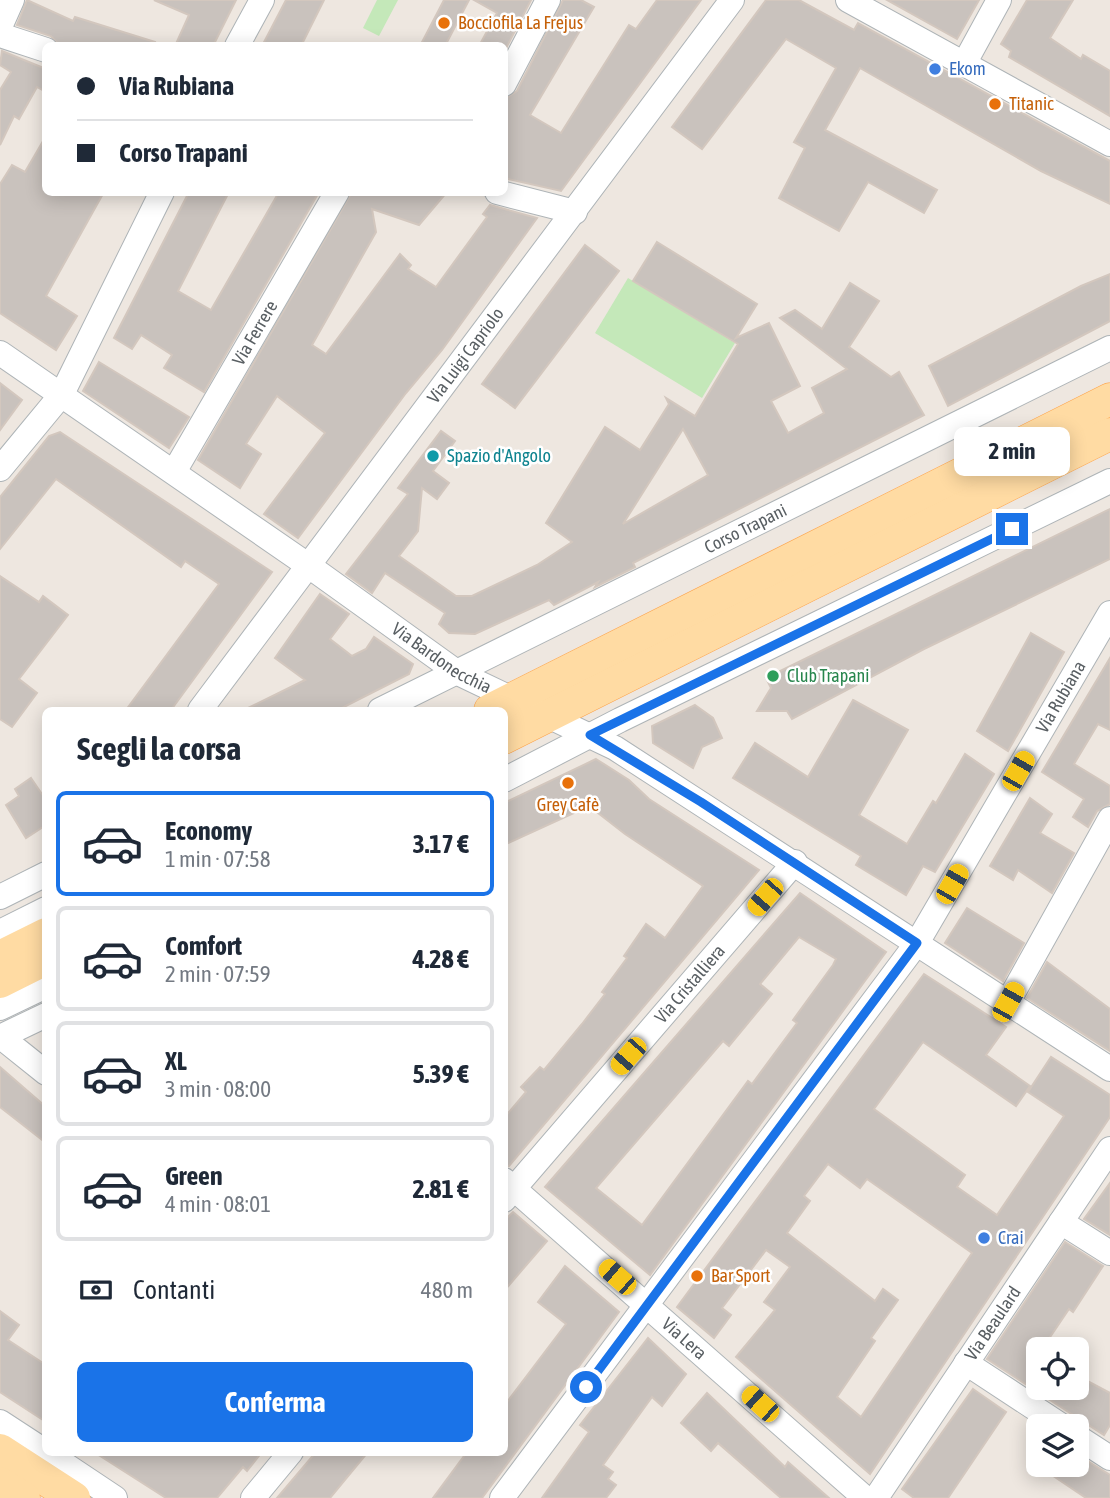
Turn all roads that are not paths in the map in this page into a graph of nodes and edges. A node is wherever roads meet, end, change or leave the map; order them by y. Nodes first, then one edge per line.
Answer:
1 (12, 0) edge
2 (261, 0) edge
3 (548, 0) edge
4 (732, 0) edge
5 (848, 0) edge
6 (999, 0) edge
7 (0, 27) edge
8 (0, 35) edge
9 (239, 42) edge
10 (42, 49) edge
11 (964, 64) junction
12 (508, 76) edge
13 (1110, 144) edge
14 (508, 195) edge
15 (160, 196) edge
16 (335, 196) edge
17 (575, 212) junction
18 (1110, 348) edge
19 (0, 354) edge
20 (62, 394) junction
21 (1110, 399) edge
22 (1110, 434) edge
23 (0, 469) edge
24 (174, 472) junction
25 (1110, 481) edge
26 (309, 566) junction
27 (1110, 613) edge
28 (457, 673) junction
29 (502, 705) edge
30 (203, 707) edge
31 (386, 707) edge
32 (550, 716) junction
33 (590, 735) junction
34 (508, 736) edge
35 (508, 778) edge
36 (1110, 819) edge
37 (795, 862) junction
38 (42, 876) edge
39 (0, 897) edge
40 (42, 911) edge
41 (0, 932) edge
42 (42, 936) edge
43 (917, 943) junction
44 (0, 957) edge
45 (42, 961) edge
46 (0, 982) edge
47 (42, 988) edge
48 (1008, 1002) junction
49 (0, 1008) edge
50 (42, 1017) edge
51 (1, 1037) edge
52 (1110, 1069) edge
53 (42, 1070) edge
54 (1110, 1149) edge
55 (508, 1190) edge
56 (1061, 1222) junction
57 (1110, 1253) edge
58 (649, 1304) junction
59 (966, 1363) junction
60 (1044, 1414) edge
61 (0, 1422) edge
62 (1089, 1444) edge
63 (42, 1449) edge
64 (0, 1450) edge
65 (52, 1456) edge
66 (288, 1456) edge
67 (1110, 1458) edge
68 (0, 1483) edge
69 (24, 1498) edge
70 (74, 1498) edge
71 (115, 1498) edge
72 (253, 1498) edge
73 (502, 1498) edge
74 (865, 1498) edge
75 (876, 1498) edge

1 - 7 street
2 - 9 street
3 - 12 street
4 - 17 street, Via Luigi Capriolo
5 - 11 street
6 - 11 street
8 - 10 street
11 - 13 street
14 - 17 street
15 - 20 street
16 - 24 street, Via Ferrere
17 - 26 street, Via Luigi Capriolo
18 - 28 street, Corso Trapani
19 - 20 street, Via Bardonecchia
20 - 23 street
20 - 24 street, Via Bardonecchia
21 - 29 main road
22 - 32 main road
24 - 26 street, Via Bardonecchia
25 - 33 street
26 - 28 street, Via Bardonecchia
26 - 30 street, Via Luigi Capriolo
27 - 43 street, Via Rubiana
28 - 29 street, Via Bardonecchia
28 - 31 street, Corso Trapani
29 - 32 street, Via Bardonecchia
32 - 33 street, Via Bardonecchia
32 - 34 main road
33 - 35 street
33 - 37 street, Via Bardonecchia
36 - 48 street
37 - 43 street, Via Bardonecchia
37 - 55 street, Via Cristalliera
38 - 39 street
40 - 41 street
42 - 44 main road
43 - 48 street, Via Bardonecchia
43 - 58 street, Via Rubiana
45 - 46 main road
47 - 49 street
48 - 52 street, Via Bardonecchia
50 - 51 street
51 - 53 street
54 - 56 street, Via Beaulard
55 - 58 street, Via Lera
56 - 57 street
56 - 59 street, Via Beaulard
58 - 73 street, Via Rubiana
58 - 74 street, Via Lera
59 - 60 street
59 - 75 street, Via Beaulard
61 - 63 street
62 - 67 street
64 - 70 main road
65 - 71 street
66 - 72 street
68 - 69 main road

